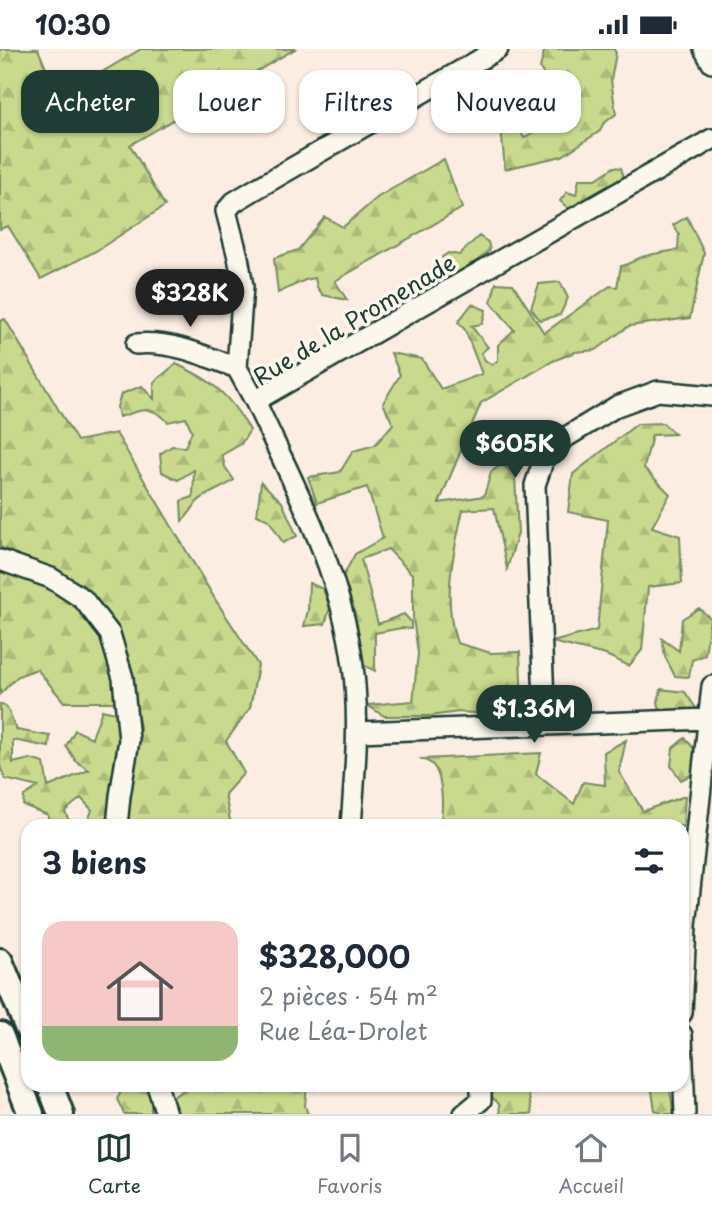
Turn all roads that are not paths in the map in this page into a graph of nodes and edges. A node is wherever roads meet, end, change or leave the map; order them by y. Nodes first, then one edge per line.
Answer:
1 (498, 49) edge
2 (704, 49) edge
3 (712, 63) edge
4 (712, 139) edge
5 (136, 344) dead end
6 (237, 368) junction
7 (712, 396) edge
8 (255, 401) junction
9 (0, 560) edge
10 (712, 686) edge
11 (708, 719) junction
12 (545, 724) junction
13 (358, 732) junction
14 (118, 819) edge
15 (352, 819) edge
16 (689, 898) edge
17 (0, 961) edge
18 (21, 1013) edge
19 (0, 1035) edge
20 (21, 1089) edge
21 (22, 1092) edge
22 (53, 1092) edge
23 (159, 1092) edge
24 (684, 1092) edge
25 (482, 1100) edge
26 (31, 1114) edge
27 (61, 1114) edge
28 (166, 1114) edge
29 (464, 1114) edge
30 (685, 1114) edge

1 - 6 street
2 - 3 street
4 - 8 street, Rue de la Promenade
5 - 6 street
6 - 8 street
7 - 12 street
8 - 13 street, Rue de la Promenade
9 - 14 street
10 - 11 street
11 - 12 street
11 - 16 street
12 - 13 street
13 - 15 street, Rue de la Promenade
17 - 18 main road
19 - 20 main road
21 - 26 main road
22 - 27 main road
23 - 28 street
24 - 30 street
25 - 29 street

